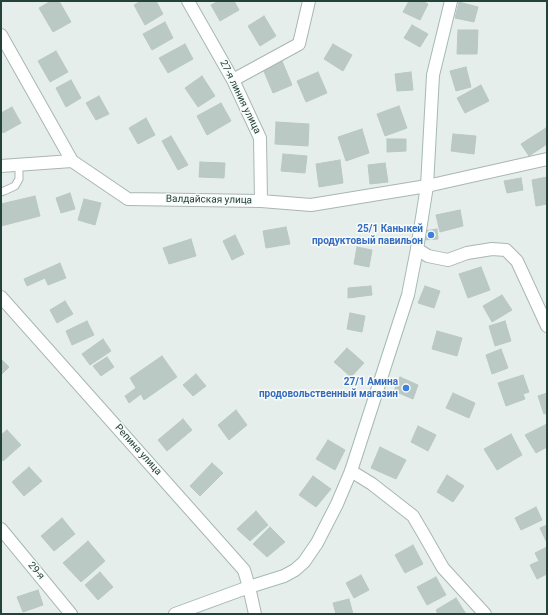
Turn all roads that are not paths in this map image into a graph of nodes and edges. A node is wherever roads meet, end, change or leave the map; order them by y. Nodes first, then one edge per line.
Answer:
1 (188, 1) edge
2 (309, 1) edge
3 (451, 1) edge
4 (1, 35) edge
5 (233, 80) junction
6 (547, 160) edge
7 (72, 161) junction
8 (18, 164) junction
9 (1, 166) edge
10 (427, 186) junction
11 (1, 192) edge
12 (261, 201) junction
13 (417, 249) junction
14 (1, 297) edge
15 (547, 326) edge
16 (351, 471) junction
17 (1, 529) edge
18 (249, 587) junction
19 (71, 614) edge
20 (175, 614) edge
21 (255, 614) edge
22 (485, 614) edge

1 - 5 street, 27-я линия улица
2 - 5 street
3 - 10 street
4 - 7 street
5 - 12 street, 27-я линия улица
6 - 10 street, Валдайская улица
7 - 8 street
7 - 12 street, Валдайская улица
8 - 9 street
8 - 11 lane
10 - 12 street, Валдайская улица
10 - 13 street
13 - 15 street
13 - 16 street
14 - 18 street, Репина улица
16 - 18 street
16 - 22 street
17 - 19 street, 29-я
18 - 20 street
18 - 21 street, Репина улица

